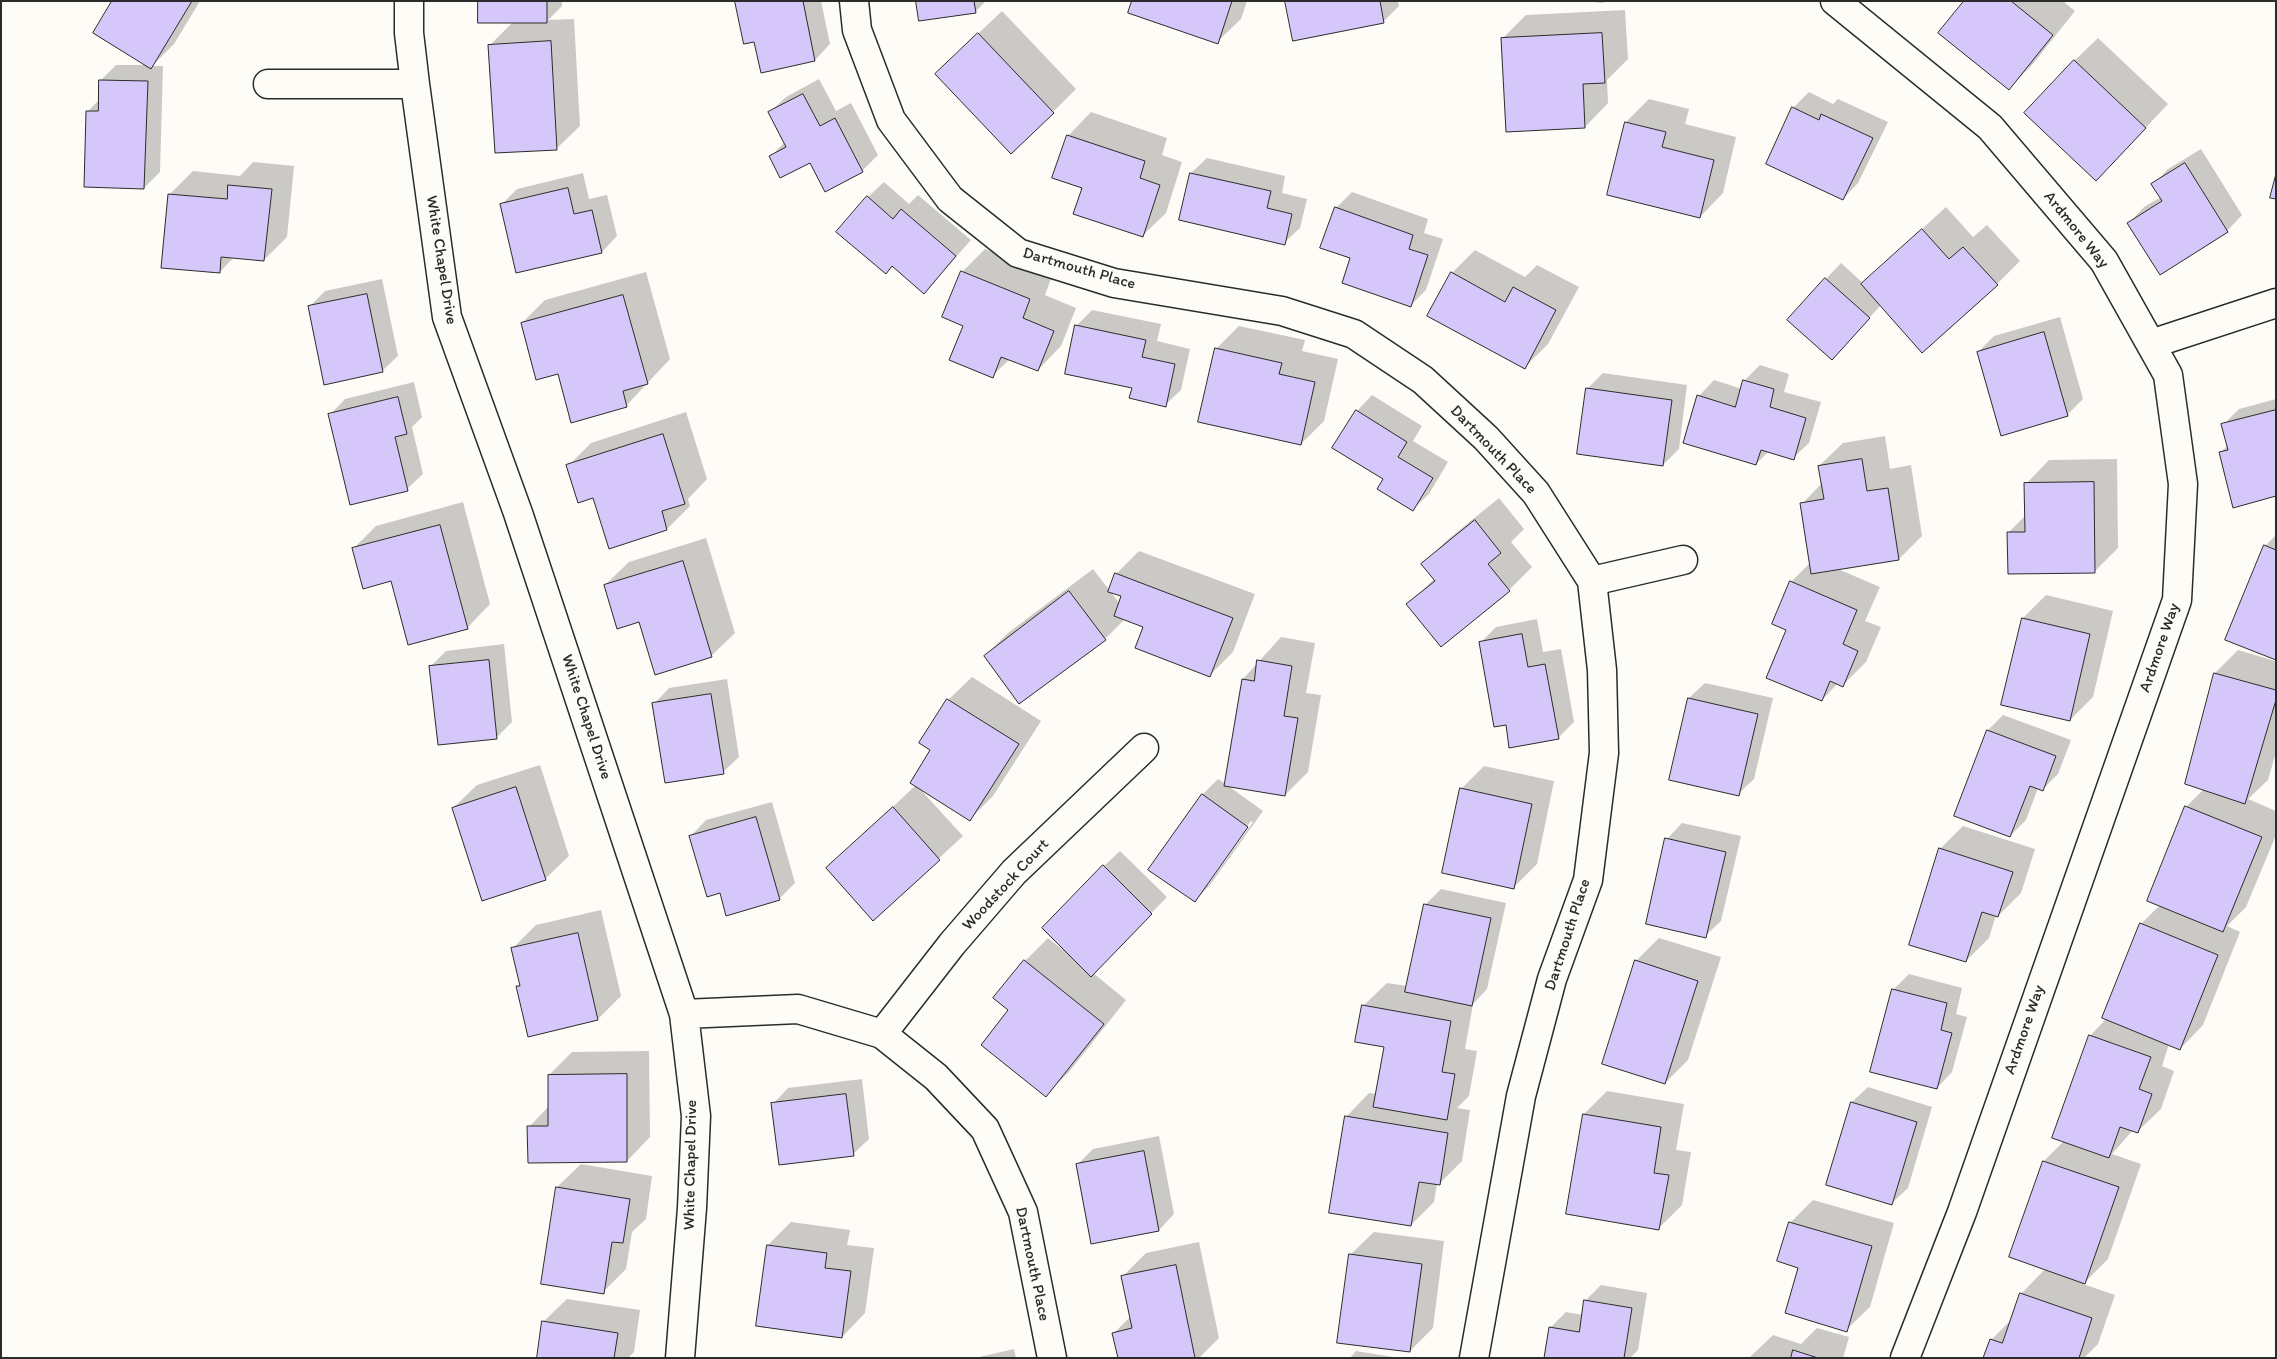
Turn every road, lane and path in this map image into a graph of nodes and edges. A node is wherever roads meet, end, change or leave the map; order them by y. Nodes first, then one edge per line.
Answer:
1 (408, 1) edge
2 (854, 1) edge
3 (1835, 1) edge
4 (268, 84) dead end
5 (415, 84) junction
6 (2276, 303) edge
7 (2150, 344) junction
8 (1683, 560) dead end
9 (1592, 581) junction
10 (1144, 748) dead end
11 (684, 1014) junction
12 (882, 1034) junction
13 (680, 1358) edge
14 (1052, 1358) edge
15 (1474, 1358) edge
16 (1905, 1358) edge

1 - 5 street, White Chapel Drive
2 - 9 street, Dartmouth Place
3 - 7 street, Ardmore Way
4 - 5 street
5 - 11 street, White Chapel Drive
6 - 7 street
7 - 16 street, Ardmore Way
8 - 9 street
9 - 15 street, Dartmouth Place
10 - 12 street, Woodstock Court
11 - 12 street, Dartmouth Place
11 - 13 street, White Chapel Drive
12 - 14 street, Dartmouth Place

